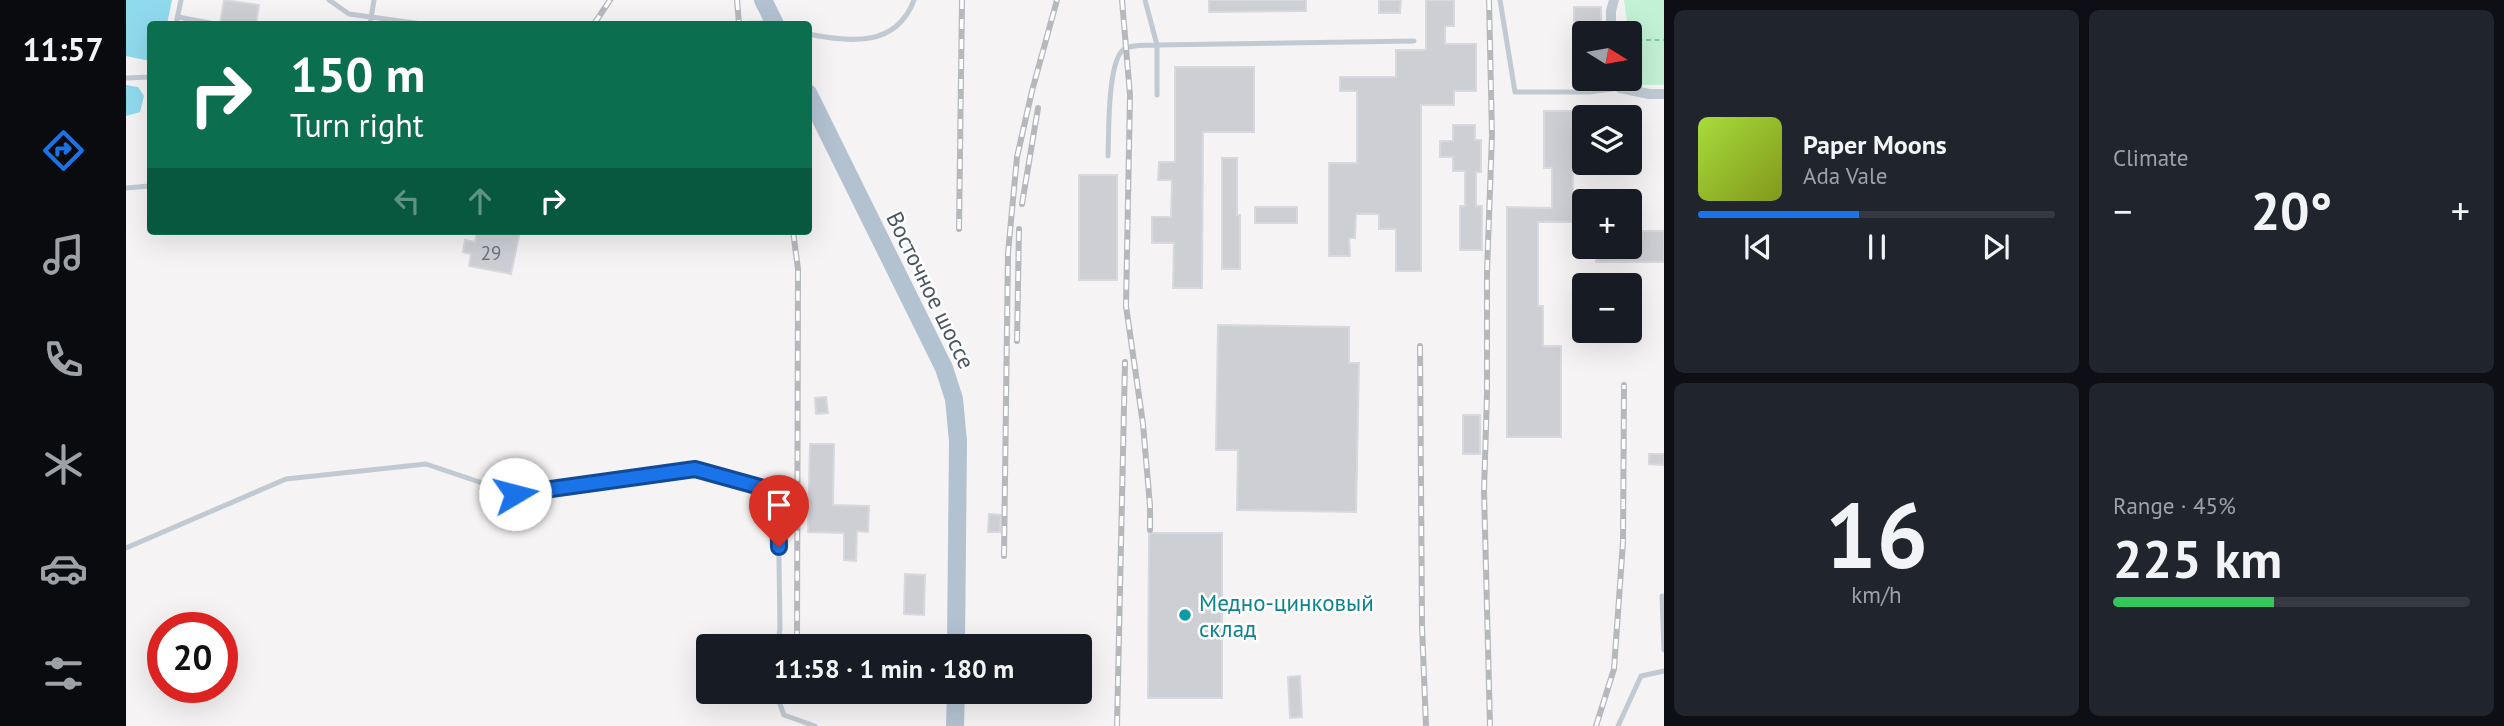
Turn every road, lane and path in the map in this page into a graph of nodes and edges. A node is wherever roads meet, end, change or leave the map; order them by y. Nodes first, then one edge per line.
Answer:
1 (181, 0) edge
2 (329, 0) edge
3 (374, 0) edge
4 (763, 0) edge
5 (914, 0) edge
6 (1145, 0) edge
7 (1500, 0) edge
8 (1614, 0) edge
9 (178, 17) junction
10 (177, 21) edge
11 (199, 21) edge
12 (370, 21) edge
13 (774, 21) edge
14 (1611, 21) edge
15 (812, 34) edge
16 (1642, 40) edge
17 (1664, 40) edge
18 (1414, 41) dead end
19 (1157, 45) junction
20 (147, 77) edge
21 (127, 78) edge
22 (1592, 91) edge
23 (1639, 91) edge
24 (1664, 94) edge
25 (1157, 95) dead end
26 (812, 101) edge
27 (1108, 156) dead end
28 (147, 186) edge
29 (126, 188) edge
30 (126, 548) edge
31 (1661, 596) dead end
32 (779, 634) edge
33 (956, 634) edge
34 (1664, 650) edge
35 (1664, 671) edge
36 (780, 704) edge
37 (956, 704) edge
38 (815, 726) edge
39 (956, 726) edge
40 (1618, 726) edge

1 - 9 lane
2 - 12 lane
3 - 12 lane
4 - 13 main road
5 - 15 lane
6 - 19 lane
7 - 22 lane
8 - 14 street
9 - 10 lane
9 - 11 lane
16 - 17 path
18 - 19 lane
19 - 25 lane
19 - 27 lane
20 - 21 lane
23 - 24 street
26 - 33 main road, Восточное шоссе
28 - 29 lane
30 - 32 lane
31 - 34 lane
35 - 40 lane
36 - 38 lane
37 - 39 main road

